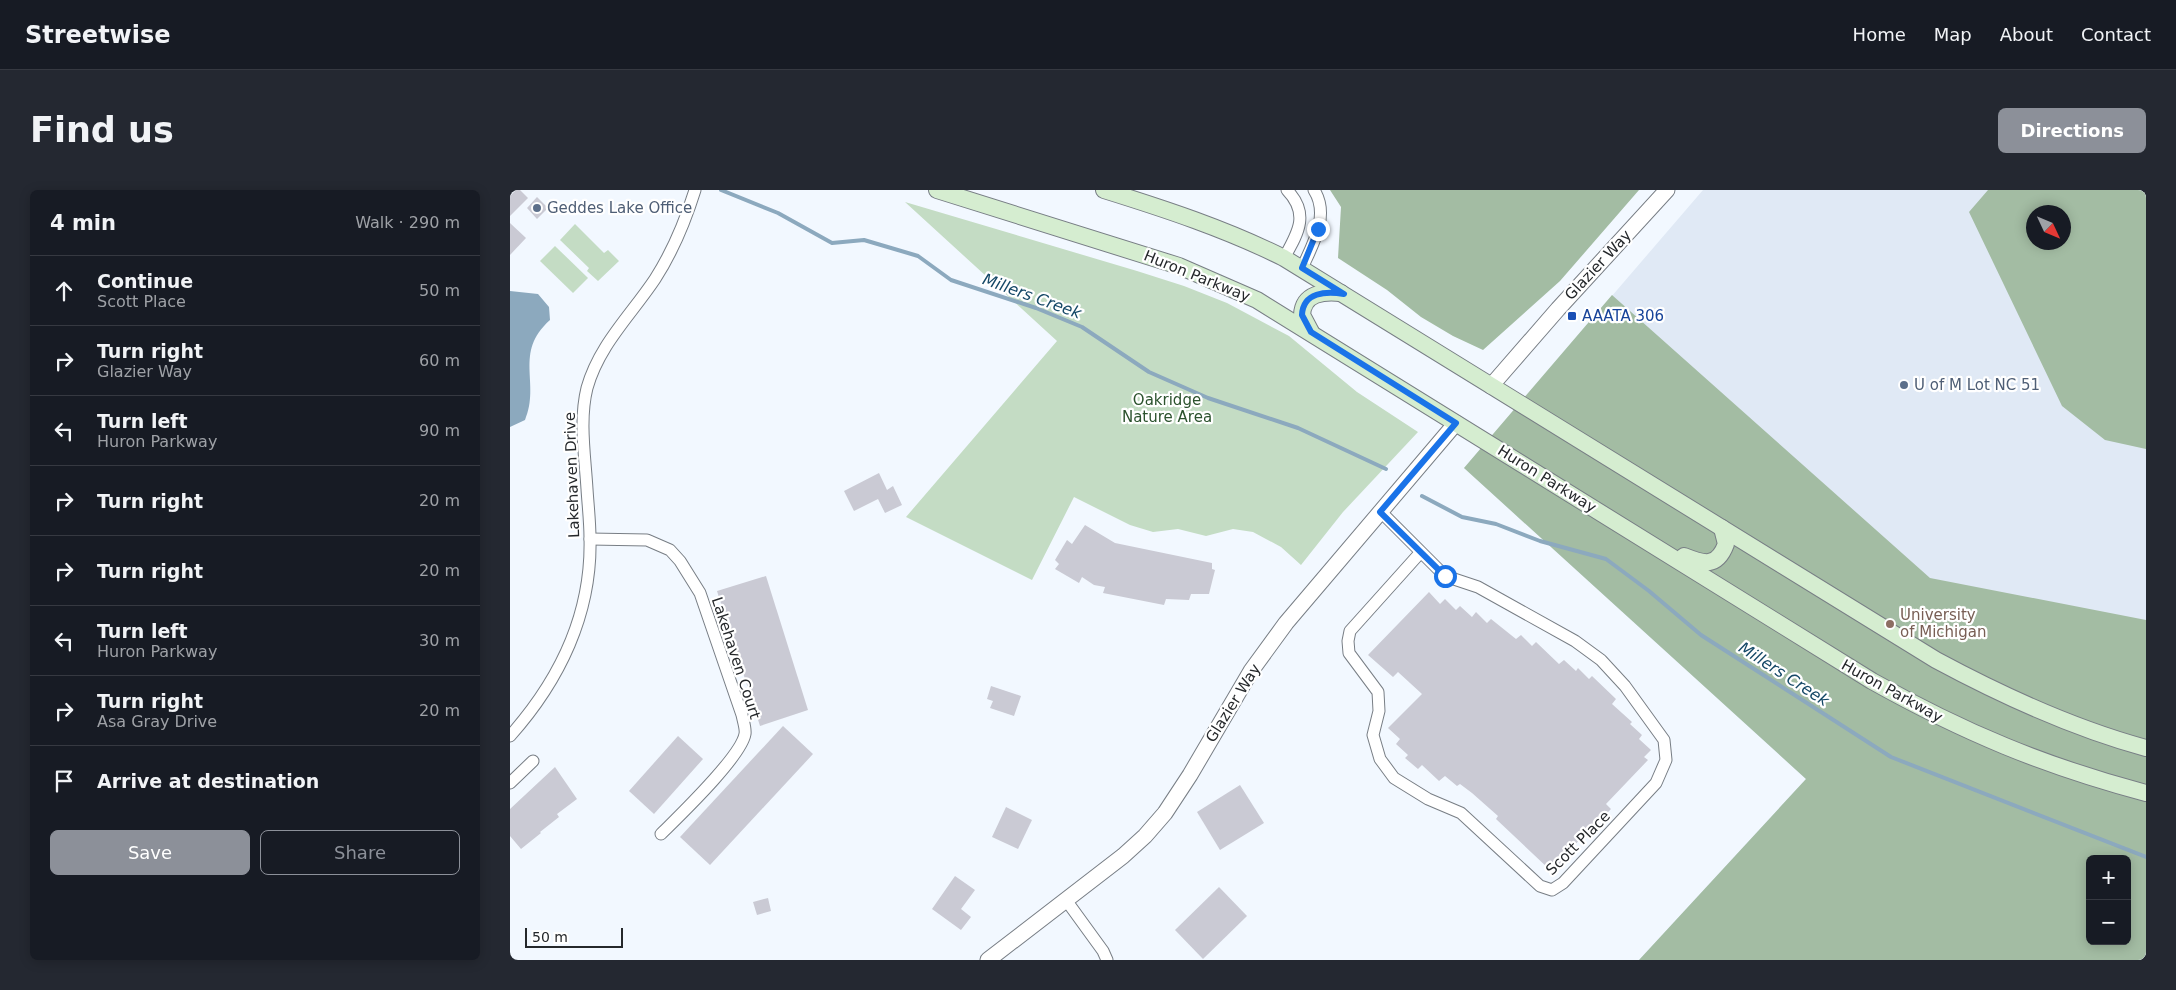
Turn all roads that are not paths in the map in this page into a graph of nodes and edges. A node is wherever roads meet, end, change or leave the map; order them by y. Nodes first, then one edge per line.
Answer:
1 (695, 190) edge
2 (937, 190) edge
3 (1104, 190) edge
4 (1287, 190) edge
5 (1314, 190) edge
6 (1667, 190) edge
7 (1284, 258) junction
8 (1302, 268) junction
9 (1344, 294) junction
10 (1311, 332) junction
11 (1491, 386) junction
12 (1456, 423) junction
13 (1380, 512) junction
14 (1722, 528) junction
15 (590, 539) junction
16 (1648, 541) junction
17 (1420, 552) junction
18 (510, 736) edge
19 (2146, 748) edge
20 (533, 761) dead end
21 (510, 782) edge
22 (2146, 793) edge
23 (661, 834) dead end
24 (1066, 900) junction
25 (988, 960) edge
26 (1107, 960) edge

1 - 15 street, Lakehaven Drive
2 - 10 main road, Huron Parkway
3 - 7 main road
4 - 7 street
5 - 8 street
6 - 11 street, Glazier Way
7 - 8 main road
8 - 9 main road
9 - 10 main road
9 - 11 main road
10 - 12 main road, Huron Parkway
11 - 14 main road
12 - 13 street, Glazier Way
12 - 16 main road, Huron Parkway
13 - 17 street, Scott Place
13 - 24 street, Glazier Way
14 - 16 main road
14 - 19 main road
15 - 18 street, Lakehaven Drive
15 - 23 street, Lakehaven Court
16 - 22 main road, Huron Parkway
17 - 17 street, Scott Place
20 - 21 street
24 - 25 street, Glazier Way
24 - 26 street

